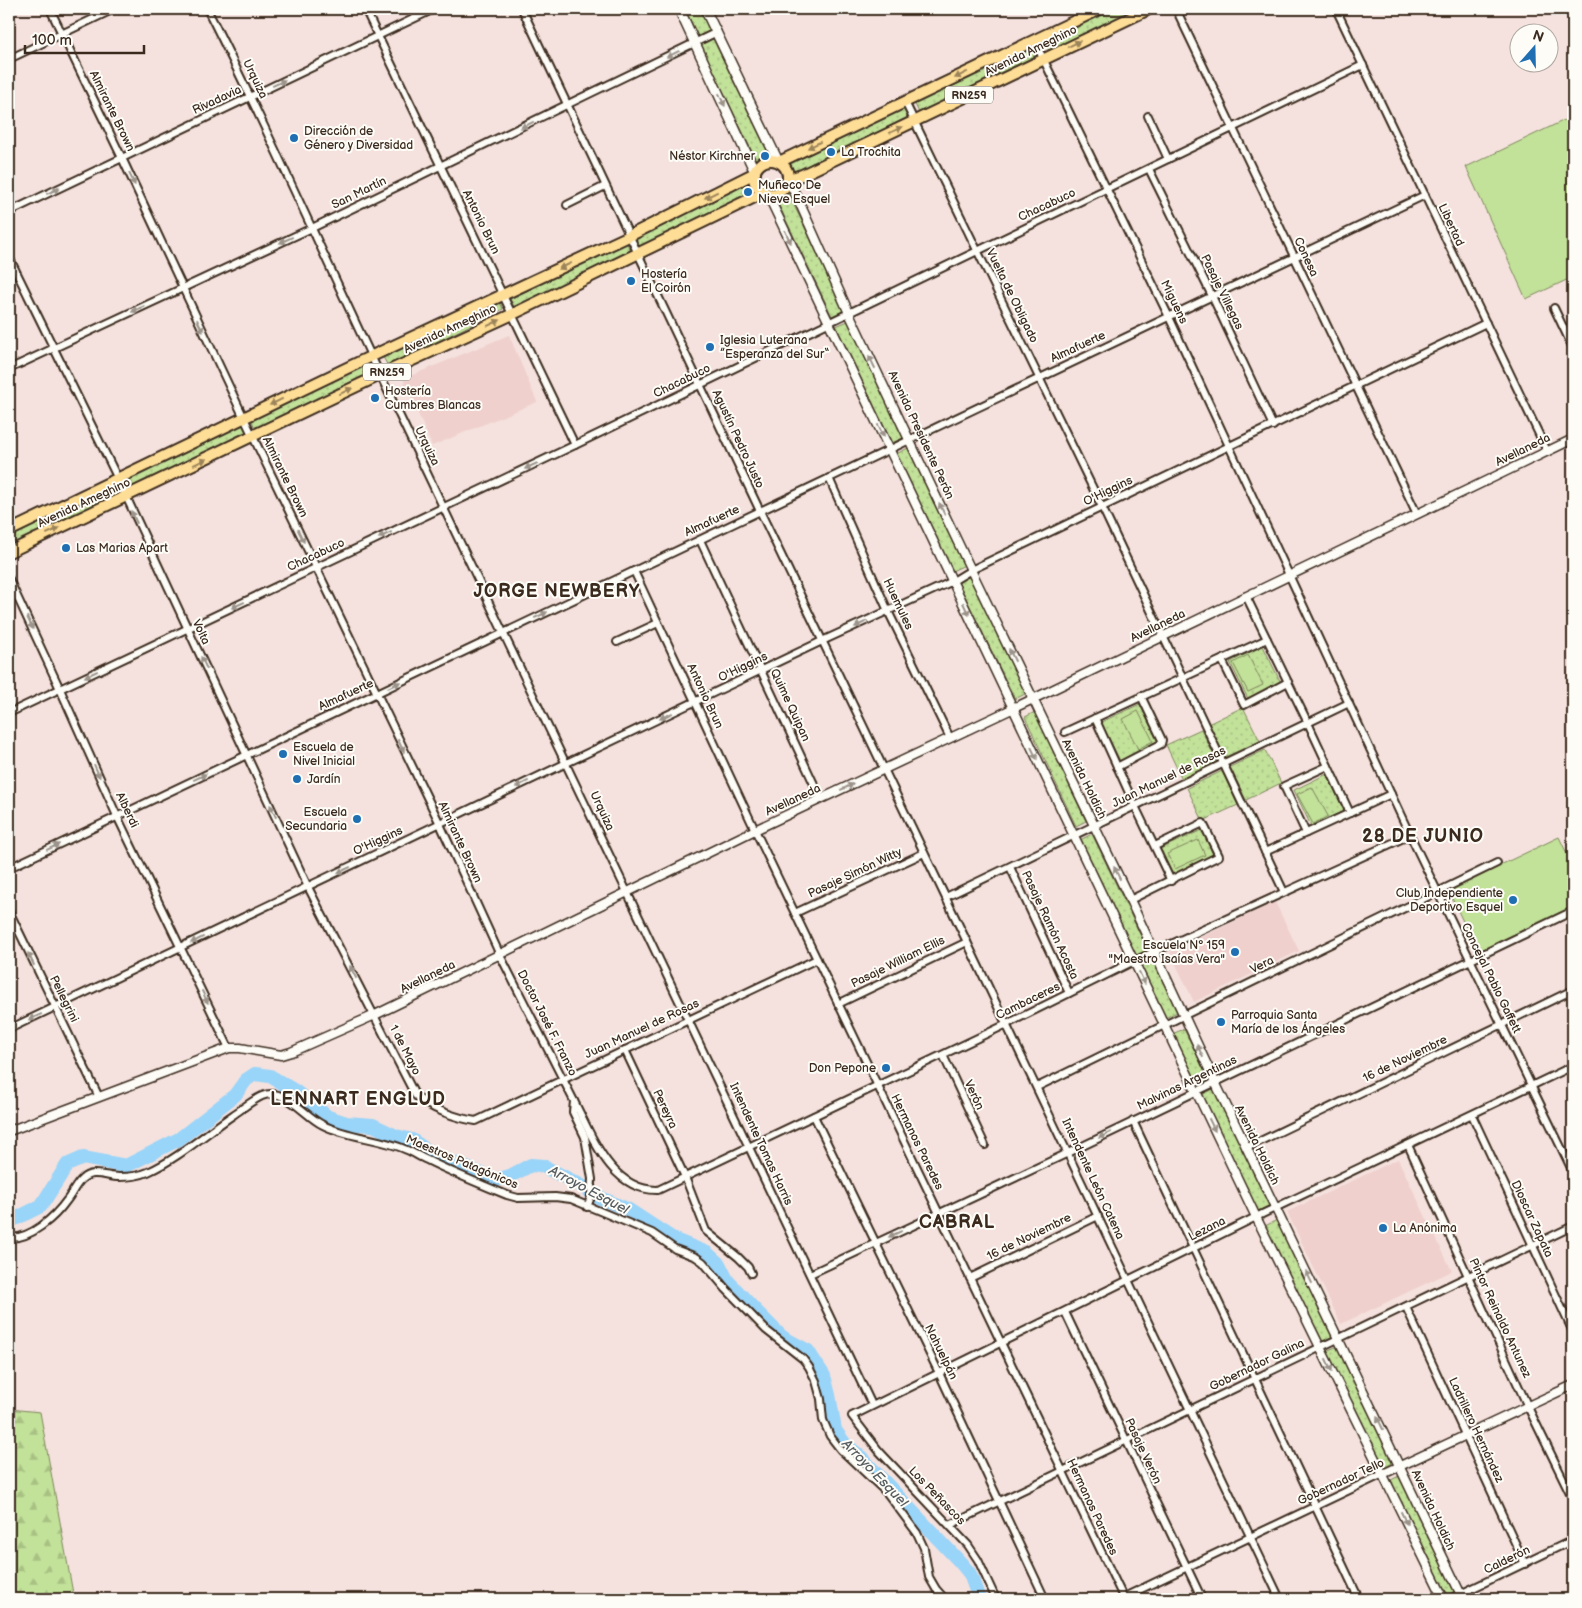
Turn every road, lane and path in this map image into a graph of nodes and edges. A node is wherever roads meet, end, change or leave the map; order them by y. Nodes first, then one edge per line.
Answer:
1 (50, 9) edge
2 (114, 9) edge
3 (207, 9) edge
4 (365, 9) edge
5 (434, 9) edge
6 (522, 9) edge
7 (679, 9) edge
8 (705, 9) edge
9 (1100, 9) edge
10 (1148, 9) edge
11 (1176, 9) edge
12 (1336, 9) edge
13 (717, 32) junction
14 (62, 34) junction
15 (379, 36) junction
16 (1034, 40) junction
17 (696, 44) junction
18 (9, 59) edge
19 (1043, 60) junction
20 (1363, 65) junction
21 (251, 96) junction
22 (905, 102) junction
23 (568, 105) junction
24 (1148, 116) dead end
25 (914, 121) junction
26 (1232, 127) junction
27 (122, 158) junction
28 (1168, 159) junction
29 (779, 162) junction
30 (441, 166) junction
31 (1149, 168) junction
32 (755, 173) junction
33 (788, 180) junction
34 (606, 186) junction
35 (1106, 189) junction
36 (766, 193) junction
37 (1425, 195) junction
38 (567, 205) dead end
39 (9, 212) edge
40 (312, 228) junction
41 (629, 236) junction
42 (978, 250) junction
43 (638, 254) junction
44 (9, 257) edge
45 (1294, 257) junction
46 (182, 288) junction
47 (504, 295) junction
48 (1212, 296) junction
49 (1554, 308) dead end
50 (849, 313) junction
51 (513, 314) junction
52 (1168, 317) junction
53 (828, 322) junction
54 (1486, 323) junction
55 (53, 348) junction
56 (1573, 348) edge
57 (372, 356) junction
58 (9, 369) edge
59 (380, 375) junction
60 (1040, 378) junction
61 (700, 385) junction
62 (1356, 386) junction
63 (244, 418) junction
64 (1273, 426) junction
65 (253, 436) junction
66 (1573, 438) edge
67 (910, 440) junction
68 (575, 445) junction
69 (1228, 446) junction
70 (890, 449) junction
71 (1546, 451) junction
72 (829, 478) junction
73 (118, 479) junction
74 (125, 497) junction
75 (444, 507) junction
76 (1102, 507) junction
77 (760, 511) junction
78 (1417, 514) junction
79 (9, 531) edge
80 (700, 540) junction
81 (9, 552) edge
82 (316, 568) junction
83 (971, 570) junction
84 (634, 571) junction
85 (1290, 575) junction
86 (9, 579) edge
87 (953, 581) junction
88 (1246, 596) junction
89 (888, 611) junction
90 (658, 622) junction
91 (188, 629) junction
92 (504, 632) junction
93 (1162, 636) junction
94 (1267, 639) junction
95 (822, 641) junction
96 (617, 642) dead end
97 (1222, 660) junction
98 (761, 671) junction
99 (1183, 679) junction
100 (1288, 682) junction
101 (60, 689) junction
102 (376, 693) junction
103 (1141, 696) junction
104 (1033, 699) junction
105 (696, 702) junction
106 (1349, 703) junction
107 (1013, 708) junction
108 (9, 713) edge
109 (1095, 718) junction
110 (1308, 723) junction
111 (1065, 732) dead end
112 (950, 738) junction
113 (248, 755) junction
114 (566, 763) junction
115 (1223, 763) junction
116 (1328, 766) junction
117 (1117, 767) junction
118 (884, 769) junction
119 (1391, 794) junction
120 (821, 799) junction
121 (1134, 806) junction
122 (1350, 813) junction
123 (117, 816) junction
124 (440, 824) junction
125 (1094, 826) junction
126 (755, 830) junction
127 (1306, 833) junction
128 (1410, 835) junction
129 (1074, 836) junction
130 (1155, 846) junction
131 (1265, 852) junction
132 (924, 853) junction
133 (1498, 863) dead end
134 (1010, 867) junction
135 (9, 868) edge
136 (1171, 881) junction
137 (308, 887) junction
138 (1284, 892) junction
139 (628, 893) junction
140 (1438, 893) junction
141 (946, 897) junction
142 (1130, 900) junction
143 (1573, 910) edge
144 (9, 911) edge
145 (796, 914) junction
146 (967, 942) junction
147 (181, 948) junction
148 (1154, 952) junction
149 (500, 955) junction
150 (817, 959) junction
151 (1469, 960) junction
152 (1134, 961) junction
153 (1573, 990) edge
154 (1069, 993) junction
155 (838, 1004) junction
156 (55, 1008) junction
157 (375, 1015) junction
158 (1184, 1016) junction
159 (689, 1020) junction
160 (1006, 1024) junction
161 (1164, 1024) junction
162 (1502, 1024) junction
163 (9, 1029) edge
164 (229, 1048) junction
165 (625, 1050) junction
166 (943, 1054) junction
167 (1573, 1066) edge
168 (563, 1079) junction
169 (1215, 1082) junction
170 (877, 1086) junction
171 (1531, 1086) junction
172 (1037, 1087) junction
173 (1196, 1091) junction
174 (99, 1097) junction
175 (574, 1101) junction
176 (1472, 1115) junction
177 (814, 1116) junction
178 (476, 1121) joint
179 (1133, 1122) junction
180 (9, 1132) edge
181 (985, 1145) dead end
182 (1408, 1145) junction
183 (750, 1146) junction
184 (1246, 1148) junction
185 (1068, 1153) junction
186 (1573, 1172) edge
187 (685, 1177) junction
188 (658, 1190) joint
189 (587, 1207) junction
190 (1276, 1209) junction
191 (939, 1214) junction
192 (1098, 1216) junction
193 (1256, 1217) junction
194 (1573, 1226) edge
195 (9, 1238) edge
196 (875, 1244) junction
197 (1532, 1246) junction
198 (1192, 1249) junction
199 (751, 1273) dead end
200 (810, 1274) junction
201 (1468, 1276) junction
202 (970, 1278) junction
203 (1128, 1281) junction
204 (1406, 1306) junction
205 (1065, 1312) junction
206 (1573, 1332) edge
207 (1338, 1338) junction
208 (1002, 1342) junction
209 (1320, 1347) junction
210 (939, 1373) junction
211 (1255, 1378) junction
212 (1573, 1385) edge
213 (872, 1405) junction
214 (1528, 1407) junction
215 (1190, 1410) junction
216 (852, 1416) joint
217 (1466, 1436) junction
218 (1126, 1440) junction
219 (1401, 1467) junction
220 (1062, 1471) junction
221 (1383, 1474) junction
222 (1573, 1499) edge
223 (1000, 1501) junction
224 (1316, 1507) junction
225 (950, 1524) junction
226 (1251, 1538) junction
227 (1573, 1540) edge
228 (1525, 1564) junction
229 (1187, 1568) junction
230 (1462, 1597) edge
231 (945, 1599) edge
232 (996, 1599) edge
233 (1045, 1599) edge
234 (1122, 1599) edge
235 (1202, 1599) edge
236 (1280, 1599) edge
237 (1359, 1599) edge
238 (1444, 1599) edge
239 (1450, 1599) edge

1 - 14 street, Almirante Brown
2 - 14 street
3 - 21 street, Urquiza
4 - 15 street, Antonio Brun
5 - 15 street, Rivadavia
6 - 23 street, Agustín Pedro Justo
7 - 17 main road
8 - 13 main road
9 - 16 highway, Avenida Ameghino / RN259
19 -> 10 highway, Avenida Ameghino / RN259
11 - 26 street, Conesa
12 - 20 street, Libertad
13 - 17 street, San Martín
13 - 29 main road
14 - 18 street
14 - 27 street, Almirante Brown
21 -> 15 street, Rivadavia
15 - 30 street, Antonio Brun
16 - 19 street, Miguens
16 -> 22 highway, Avenida Ameghino / RN259
17 -> 23 street, San Martín
17 -> 32 main road
19 - 25 highway, Avenida Ameghino / RN259
19 - 35 street, Miguens
20 - 26 street, Chacabuco
20 - 37 street, Libertad
21 - 27 street, Rivadavia
21 - 40 street, Urquiza
22 - 25 street, Vuelta de Obligado
22 -> 29 highway, Avenida Ameghino / RN259
23 -> 30 street, San Martín
23 - 34 street, Agustín Pedro Justo
24 - 28 street
33 -> 25 highway, Avenida Ameghino / RN259
25 - 42 street, Vuelta de Obligado
26 - 28 street, Chacabuco
26 - 45 street, Conesa
39 -> 27 street, Rivadavia
27 -> 46 street, Almirante Brown
28 - 31 street, Chacabuco
29 - 32 highway, RN259
29 - 33 highway
30 - 40 street, San Martín
30 - 47 street, Antonio Brun
31 - 35 street, Chacabuco
31 - 48 street, Pasaje Villegas
32 - 36 highway
32 -> 41 highway, Avenida Ameghino / RN259
33 - 36 highway, RN259
33 - 50 street, Avenida Presidente Perón
34 - 38 street
34 - 41 street, Agustín Pedro Justo
35 - 42 street, Chacabuco
35 - 52 street, Miguens
36 - 43 highway, Avenida Ameghino / RN259
36 -> 53 street
37 - 45 street, Almafuerte
37 - 54 street, Libertad
40 -> 46 street, San Martín
40 - 57 street, Urquiza
41 - 43 street, Agustín Pedro Justo
41 -> 47 highway, Avenida Ameghino / RN259
42 - 50 street, Chacabuco
42 - 60 street, Vuelta de Obligado
43 - 51 highway, Avenida Ameghino / RN259
43 - 61 street, Agustín Pedro Justo
44 - 55 street, Volta
45 - 48 street, Almafuerte
45 - 62 street, Conesa
46 -> 55 street, San Martín
46 -> 63 street, Almirante Brown
47 - 51 street, Antonio Brun
47 - 57 highway, Avenida Ameghino / RN259
48 - 52 street, Almafuerte
48 - 64 street, Pasaje Villegas
49 - 56 street
50 - 53 street, Chacabuco
67 -> 50 street, Avenida Presidente Perón
59 -> 51 highway, Avenida Ameghino / RN259
51 - 68 street, Antonio Brun
52 - 60 street, Almafuerte
52 - 69 street, Miguens
53 - 61 street, Chacabuco
53 -> 70 street
54 - 62 street, O'Higgins
54 - 71 street, Libertad
55 - 58 street, San Martín
55 - 73 street, Volta
57 - 59 street, Urquiza
57 -> 63 highway, Avenida Ameghino / RN259
65 -> 59 highway, Avenida Ameghino / RN259
59 - 75 street, Urquiza
60 - 67 street, Almafuerte
60 - 76 street, Vuelta de Obligado
61 - 68 street, Chacabuco
61 - 77 street, Agustín Pedro Justo
62 - 64 street, O'Higgins
62 - 78 street, Conesa
63 - 65 street, Almirante Brown
63 - 73 highway, Avenida Ameghino / RN259
64 - 69 street, O'Higgins
74 -> 65 highway, Avenida Ameghino / RN259
65 -> 82 street, Almirante Brown
66 - 71 street, Avellaneda
67 - 70 street, Almafuerte
83 -> 67 street, Avenida Presidente Perón
68 -> 75 street, Chacabuco
69 - 76 street, O'Higgins
69 - 85 street, Miguens
70 - 72 street, Almafuerte
70 - 87 street
71 - 78 street, Avellaneda
72 - 77 street, Almafuerte
72 - 89 street, Huemules
73 - 74 street, Volta
73 - 79 highway, Avenida Ameghino / RN259
81 -> 74 highway, Avenida Ameghino / RN259
91 -> 74 street, Volta
75 -> 82 street, Chacabuco
75 - 92 street, Urquiza
76 - 83 street, O'Higgins
76 - 93 street, Vuelta de Obligado
77 - 80 street, Almafuerte
77 - 95 street, Agustín Pedro Justo
78 - 85 street, Avellaneda
80 - 84 street, Almafuerte
80 - 98 street, Quime Quipan
82 -> 91 street, Chacabuco
82 - 102 street, Almirante Brown
83 - 87 street, O'Higgins
104 -> 83 street, Avenida Presidente Perón
84 - 90 street, Antonio Brun
92 -> 84 street, Almafuerte
85 - 88 street, Avellaneda
85 - 106 street, Concejal Pablo Gaffett
86 -> 101 street, Alberdi
87 - 89 street, O'Higgins
87 -> 107 street
88 - 93 street, Avellaneda
88 - 94 street
89 -> 95 street, O'Higgins
89 - 112 street, Huemules
90 - 96 street
90 - 105 street, Antonio Brun
91 -> 101 street, Chacabuco
113 -> 91 street, Volta
102 -> 92 street, Almafuerte
92 - 114 street, Urquiza
93 - 99 street
93 - 104 street, Avellaneda
94 - 97 street
94 - 100 street
95 - 98 street, O'Higgins
95 - 118 street, Agustín Pedro Justo
97 - 99 street
97 - 100 street
98 - 105 street, O'Higgins
98 - 120 street, Quime Quipan
99 - 103 street
99 - 115 street
100 - 110 street
101 - 108 street, Chacabuco
101 -> 123 street, Alberdi
102 - 113 street, Almafuerte
102 -> 124 street, Almirante Brown
103 - 109 street
103 - 117 street
104 - 107 street, Avellaneda
104 - 125 street, Avenida Holdich
105 -> 114 street, O'Higgins
105 - 126 street, Antonio Brun
106 - 110 street, Juan Manuel de Rosas
106 - 119 street, Concejal Pablo Gaffett
107 - 112 street, Avellaneda
107 -> 129 street
109 - 111 street
109 - 117 street
110 - 115 street, Juan Manuel de Rosas
110 - 116 street
112 - 118 street, Avellaneda
123 -> 113 street, Almafuerte
137 -> 113 street, Volta
114 -> 124 street, O'Higgins
114 - 139 street, Urquiza
115 - 121 street, Juan Manuel de Rosas
115 - 131 street
116 - 122 street
116 - 127 street
117 - 121 street
120 -> 118 street, Avellaneda
118 - 132 street, Intendente León Catena
119 - 122 street
119 - 128 street, Concejal Pablo Gaffett
120 - 126 street, Avellaneda
121 - 125 street, Juan Manuel de Rosas
121 - 130 street
122 - 127 street
135 -> 123 street, Almafuerte
123 - 147 street, Alberdi
124 -> 137 street, O'Higgins
124 - 149 street, Almirante Brown
125 - 129 street, Juan Manuel de Rosas
142 -> 125 street, Avenida Holdich
126 - 139 street, Avellaneda
126 - 145 street, Hermanos Paredes
127 - 131 street
128 - 138 street, Cambaceres
128 - 140 street, Concejal Pablo Gaffett
129 - 134 street, Juan Manuel de Rosas
129 - 152 street
130 - 136 street
130 - 136 street
131 - 138 street
132 - 141 street, Intendente León Catena
132 - 145 street, Pasaje Simón Witty
133 - 140 street, Vera
134 - 141 street, Juan Manuel de Rosas
134 - 154 street, Pasaje Ramón Acosta
136 - 142 street
137 -> 147 street, O'Higgins
157 -> 137 street, Volta
138 - 148 street, Cambaceres
139 - 149 street, Avellaneda
139 - 159 street, Intendente Tomas Harris
140 - 151 street, Concejal Pablo Gaffett
140 - 158 street, Vera
141 - 146 street, Intendente León Catena
142 - 148 street, Avenida Holdich
143 - 151 street, Malvinas Argentinas
156 -> 144 street, Pellegrini
145 - 150 street, Hermanos Paredes
146 - 155 street, Pasaje William Ellis
146 - 160 street, Intendente León Catena
147 - 156 street, O'Higgins
147 -> 164 street, Alberdi
148 - 152 street, Cambaceres
148 - 158 street, Avenida Holdich
149 - 157 street, Avellaneda
149 - 168 street, Doctor José F. Franzo
150 - 155 street, Hermanos Paredes
150 - 159 street, Juan Manuel de Rosas
151 - 162 street, Concejal Pablo Gaffett
151 - 169 street, Malvinas Argentinas
152 - 154 street, Cambaceres
152 -> 161 street
153 - 162 street, 16 de Noviembre
154 - 160 street, Cambaceres
155 - 170 street, Hermanos Paredes
156 -> 163 street, O'Higgins
156 - 174 street, Pellegrini
157 - 164 street, Avellaneda
157 - 178 street, 1 de Mayo
158 - 161 street, Vera
169 -> 158 street, Avenida Holdich
159 - 165 street, Juan Manuel de Rosas
159 - 183 street, Intendente Tomas Harris
160 - 166 street, Cambaceres
160 - 172 street, Intendente León Catena
161 - 172 street, Vera
161 - 173 street
162 - 171 street, Concejal Pablo Gaffett
162 - 184 street, 16 de Noviembre
164 - 174 street, Avellaneda
165 - 168 street, Juan Manuel de Rosas
165 - 187 street, Pereyra
166 - 170 street, Cambaceres
166 - 181 street, Verón
167 - 171 street, Lezana
168 - 175 street, Doctor José F. Franzo
168 - 178 street, Juan Manuel de Rosas
169 - 173 street, Malvinas Argentinas
169 - 184 street, Avenida Holdich
170 - 177 street, Cambaceres
170 - 191 street, Hermanos Paredes
171 - 176 street, Lezana
171 - 186 street, Concejal Pablo Gaffett
172 - 185 street, Intendente León Catena
173 - 179 street, Malvinas Argentinas
173 -> 193 street
174 - 180 street, Avellaneda
175 - 188 street, Doctor José F. Franzo
175 - 189 street, Doctor José F. Franzo
176 - 182 street, Lezana
176 - 197 street, Dioscar Zapata
177 - 183 street, Cambaceres
177 - 196 street, Nahuelpán
179 -> 185 street, Malvinas Argentinas
179 - 198 street
182 - 190 street, Lezana
182 - 201 street, Pintor Reinaldo Antunez
183 - 187 street, Cambaceres
183 - 200 street, Intendente Tomas Harris
184 - 190 street, Avenida Holdich
185 - 191 street, Malvinas Argentinas
185 - 192 street, Intendente León Catena
187 - 188 street, Cambaceres
187 - 199 street
189 - 195 street, Maestros Patagónicos
189 - 231 street, Maestros Patagónicos
190 - 193 street, Lezana
207 -> 190 street, Avenida Holdich
191 -> 196 street, Malvinas Argentinas
191 - 202 street, Hermanos Paredes
192 - 202 street, 16 de Noviembre
192 - 203 street, Intendente León Catena
193 - 198 street, Lezana
193 - 209 street
194 - 197 street, Gobernador Galina
196 - 200 street, Malvinas Argentinas
196 - 210 street, Nahuelpán
197 - 201 street, Gobernador Galina
197 - 206 street, Dioscar Zapata
198 - 203 street, Lezana
198 - 211 street
200 - 213 street, Intendente Tomas Harris
201 - 204 street, Gobernador Galina
201 - 214 street, Pintor Reinaldo Antunez
202 - 208 street, Hermanos Paredes
203 - 205 street, Lezana
203 - 215 street, Intendente León Catena
204 - 207 street, Gobernador Galina
204 - 217 street, Ladrillero Hernández
205 - 208 street, Lezana
205 - 218 street, Pasaje Verón
207 - 209 street, Gobernador Galina
219 -> 207 street, Avenida Holdich
208 - 210 street, Lezana
208 - 220 street, Hermanos Paredes
209 - 211 street, Gobernador Galina
209 -> 221 street
210 - 213 street, Lezana
210 - 223 street, Nahuelpán
211 - 215 street, Gobernador Galina
211 - 224 street
212 - 214 street, Gobernador Tello
213 - 216 street, Lezana
214 - 217 street, Gobernador Tello
214 - 222 street, Pintor Reinaldo Antunez
215 - 218 street, Gobernador Galina
215 - 226 street, Intendente León Catena
216 - 225 street, Los Peñascos
217 - 219 street, Gobernador Tello
217 - 228 street, Ladrillero Hernández
218 - 220 street, Gobernador Galina
218 - 229 street, Pasaje Verón
219 - 221 street, Gobernador Tello
219 - 230 street, Avenida Holdich
220 - 223 street, Gobernador Galina
220 - 234 street, Hermanos Paredes
221 - 224 street, Gobernador Tello
221 -> 238 street
223 - 225 street, Gobernador Galina
223 - 233 street, Nahuelpán
224 - 226 street, Gobernador Tello
224 - 237 street
225 - 232 street, Los Peñascos
226 - 229 street, Gobernador Tello
226 - 236 street, Intendente León Catena
227 - 228 street, Calderón
228 - 230 street, Calderón
229 - 234 street, Gobernador Tello
229 - 235 street, Pasaje Verón
230 - 239 street, Calderón

